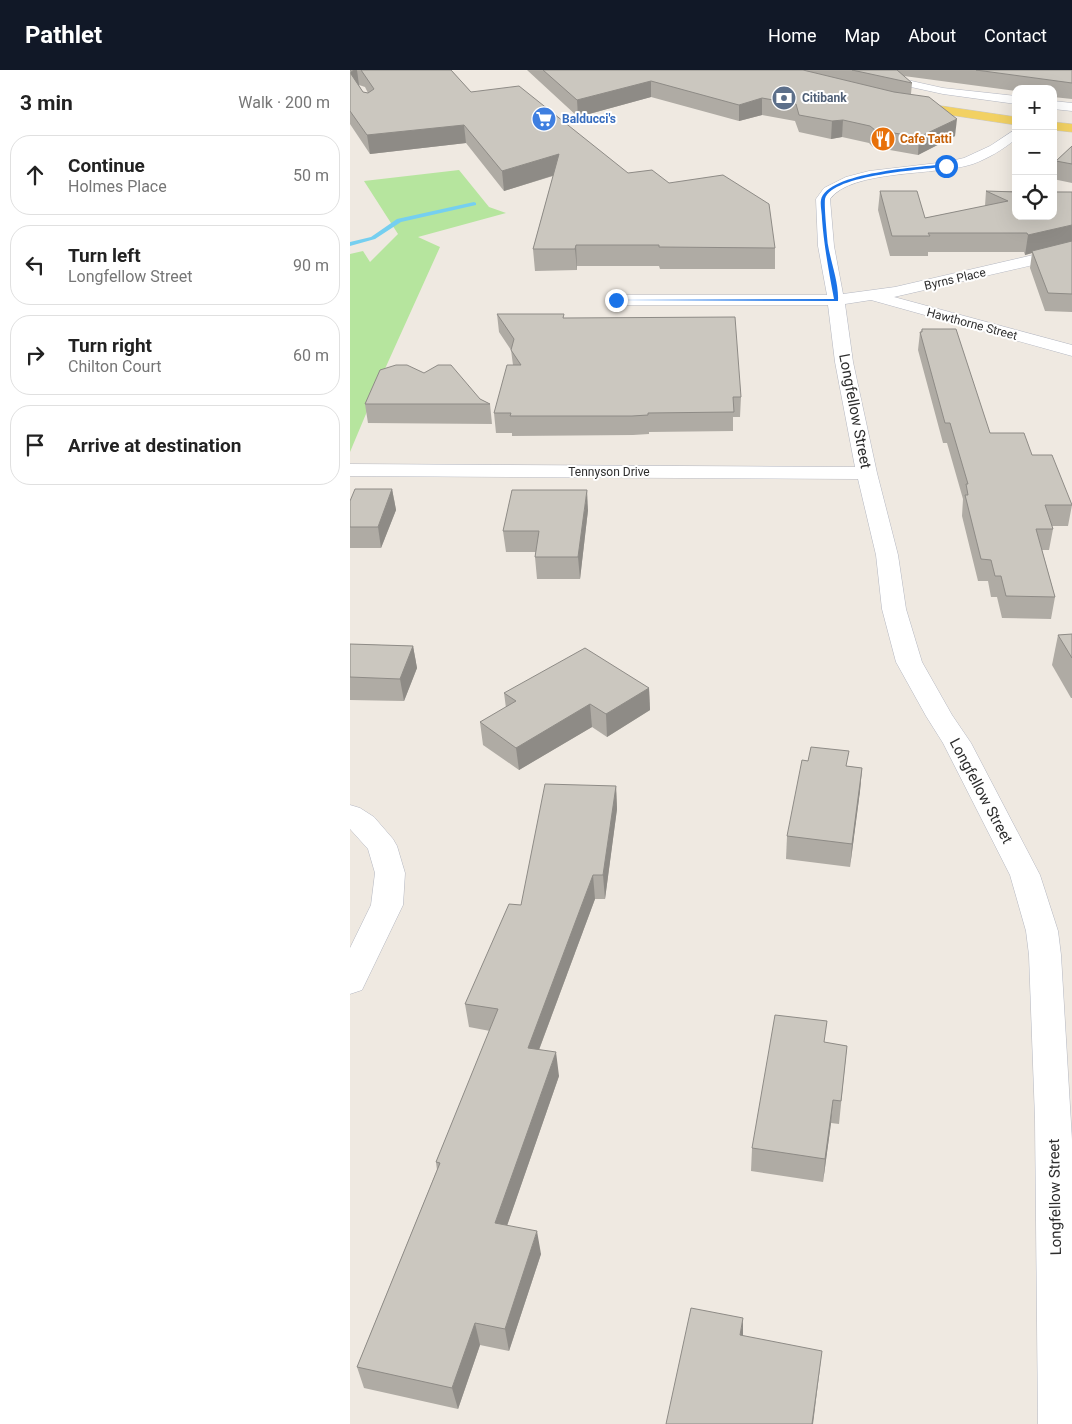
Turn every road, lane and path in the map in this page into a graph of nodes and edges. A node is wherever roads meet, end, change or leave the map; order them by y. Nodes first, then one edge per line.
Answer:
1 (847, 70) edge
2 (1012, 99) edge
3 (893, 102) edge
4 (1057, 105) edge
5 (1072, 107) edge
6 (1012, 120) edge
7 (1057, 126) edge
8 (1072, 128) edge
9 (1012, 136) edge
10 (1072, 251) edge
11 (872, 296) junction
12 (616, 300) dead end
13 (836, 300) junction
14 (1072, 350) edge
15 (350, 470) edge
16 (867, 473) junction
17 (350, 815) edge
18 (350, 980) edge
19 (1060, 1424) edge

1 - 2 street
3 - 6 main road
4 - 5 street
7 - 8 main road
9 - 13 street, Longfellow Street
10 - 11 street, Byrns Place
11 - 13 street, Byrns Place
11 - 14 street, Hawthorne Street
12 - 13 street, Byrns Place
13 - 16 street, Longfellow Street
15 - 16 street, Tennyson Drive
16 - 19 street, Longfellow Street
17 - 18 street

